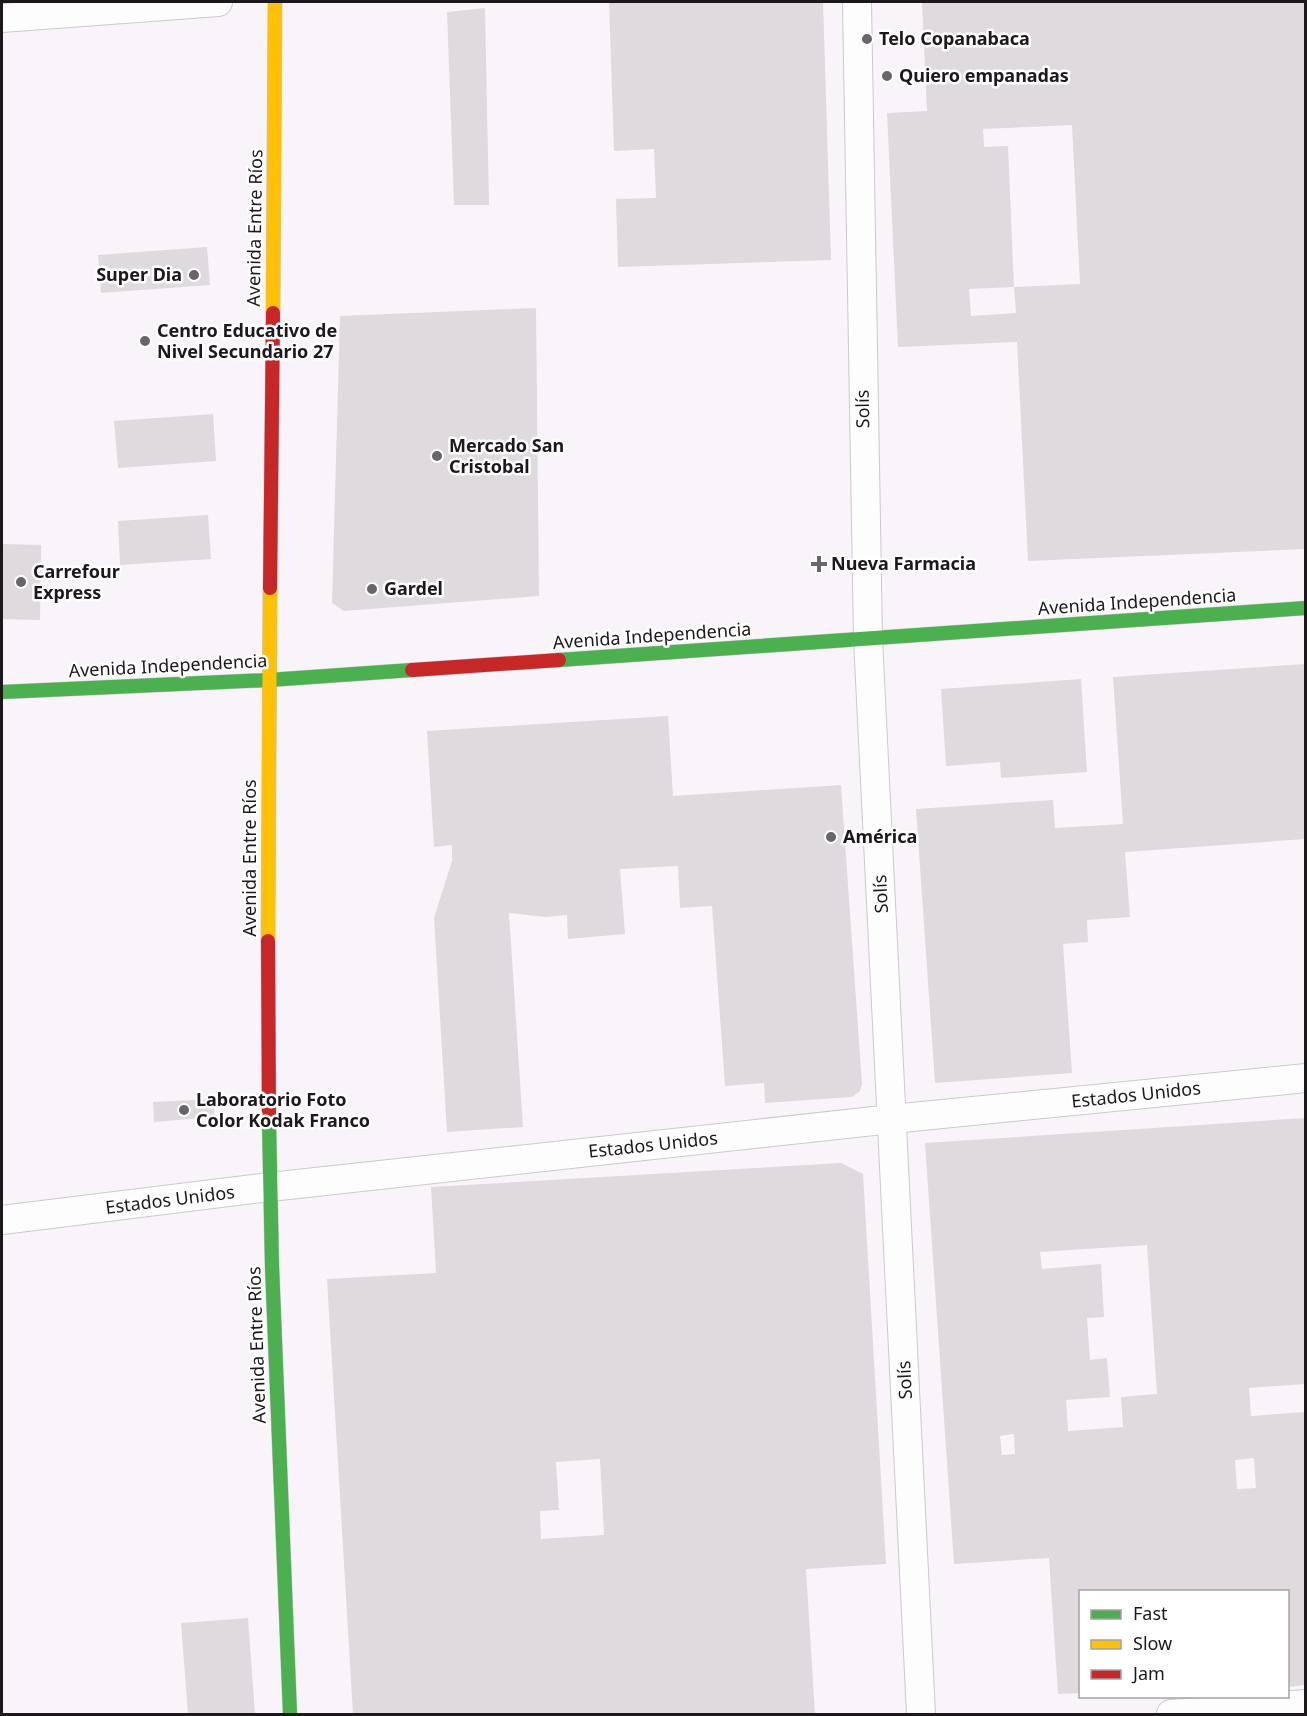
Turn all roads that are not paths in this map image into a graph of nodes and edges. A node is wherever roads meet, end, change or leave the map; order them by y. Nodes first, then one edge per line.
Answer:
1 (218, 2) edge
2 (275, 2) edge
3 (857, 2) edge
4 (2, 18) edge
5 (1305, 608) edge
6 (868, 639) junction
7 (269, 680) junction
8 (2, 692) edge
9 (1305, 1078) edge
10 (892, 1119) junction
11 (270, 1187) junction
12 (2, 1220) edge
13 (1305, 1704) edge
14 (290, 1714) edge
15 (921, 1714) edge
16 (1171, 1714) edge

1 - 4 street
2 - 7 main road, Avenida Entre Ríos
3 - 6 street, Solís
5 - 6 main road, Avenida Independencia
6 - 7 main road, Avenida Independencia
6 - 10 street, Solís
7 - 8 main road, Avenida Independencia
7 - 11 main road, Avenida Entre Ríos
9 - 10 street, Estados Unidos
10 - 11 street, Estados Unidos
10 - 15 street, Solís
11 - 12 street, Estados Unidos
11 - 14 main road, Avenida Entre Ríos
13 - 16 street

